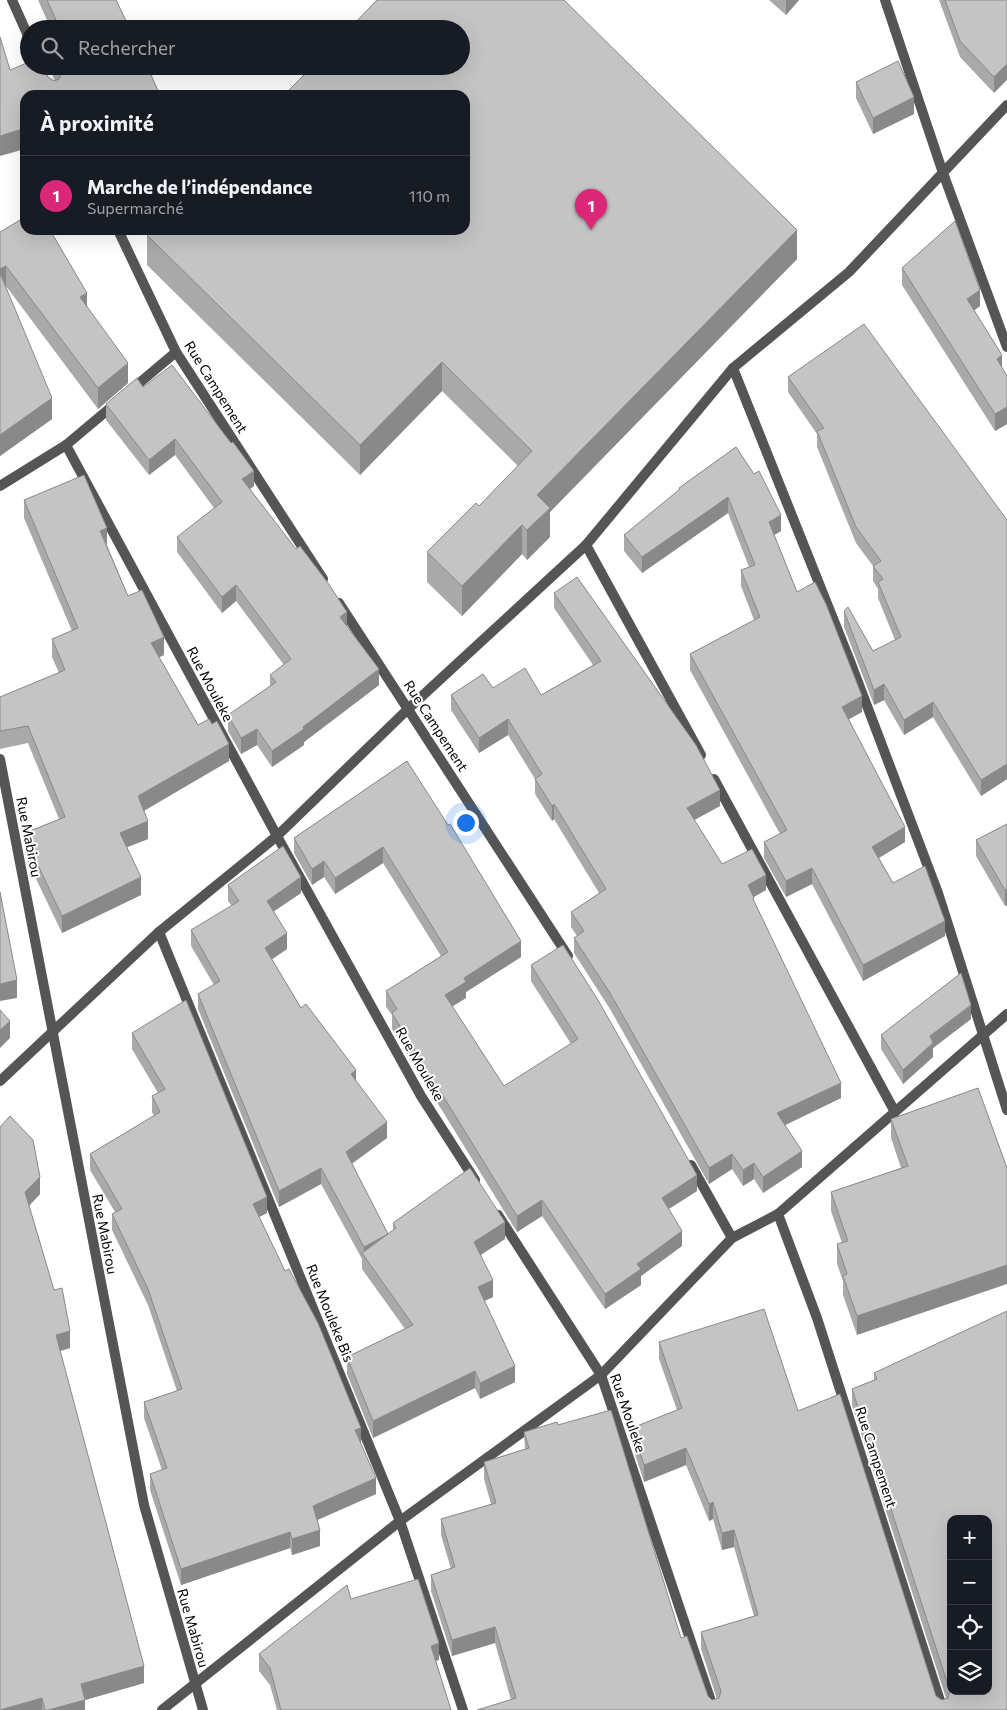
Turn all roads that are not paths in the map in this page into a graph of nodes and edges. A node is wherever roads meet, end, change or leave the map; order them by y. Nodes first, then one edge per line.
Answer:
1 (12, 0) edge
2 (885, 0) edge
3 (21, 20) edge
4 (1007, 105) edge
5 (943, 173) junction
6 (120, 235) edge
7 (1007, 347) edge
8 (176, 352) junction
9 (733, 368) junction
10 (66, 445) junction
11 (0, 486) edge
12 (586, 545) junction
13 (408, 709) junction
14 (0, 759) edge
15 (276, 836) junction
16 (159, 932) junction
17 (572, 963) edge
18 (1007, 1014) edge
19 (51, 1032) junction
20 (984, 1033) junction
21 (0, 1081) edge
22 (1007, 1110) edge
23 (895, 1112) junction
24 (688, 1160) edge
25 (480, 1186) edge
26 (490, 1203) edge
27 (778, 1214) junction
28 (732, 1238) junction
29 (601, 1375) junction
30 (400, 1521) junction
31 (194, 1684) junction
32 (162, 1710) edge
33 (203, 1710) edge
34 (463, 1710) edge
35 (714, 1710) edge
36 (942, 1710) edge

1 - 3 street
2 - 5 street
4 - 5 street
5 - 7 street
5 - 9 street
6 - 8 street, Rue Campement
8 - 10 street
8 - 13 street, Rue Campement
9 - 12 street
9 - 20 street
10 - 11 street
10 - 15 street, Rue Mouleke
12 - 13 street
12 - 23 street
13 - 15 street
13 - 17 street, Rue Campement
14 - 19 street, Rue Mabirou
15 - 16 street
15 - 25 street, Rue Mouleke
16 - 19 street
16 - 30 street, Rue Mouleke Bis
18 - 20 street
19 - 21 street
19 - 31 street, Rue Mabirou
20 - 22 street
20 - 23 street
23 - 27 street
24 - 28 street
26 - 29 street, Rue Mouleke
27 - 28 street
27 - 36 street, Rue Campement
28 - 29 street
29 - 30 street
29 - 35 street, Rue Mouleke
30 - 31 street
30 - 34 street, Rue Mouleke Bis
31 - 32 street
31 - 33 street, Rue Mabirou

